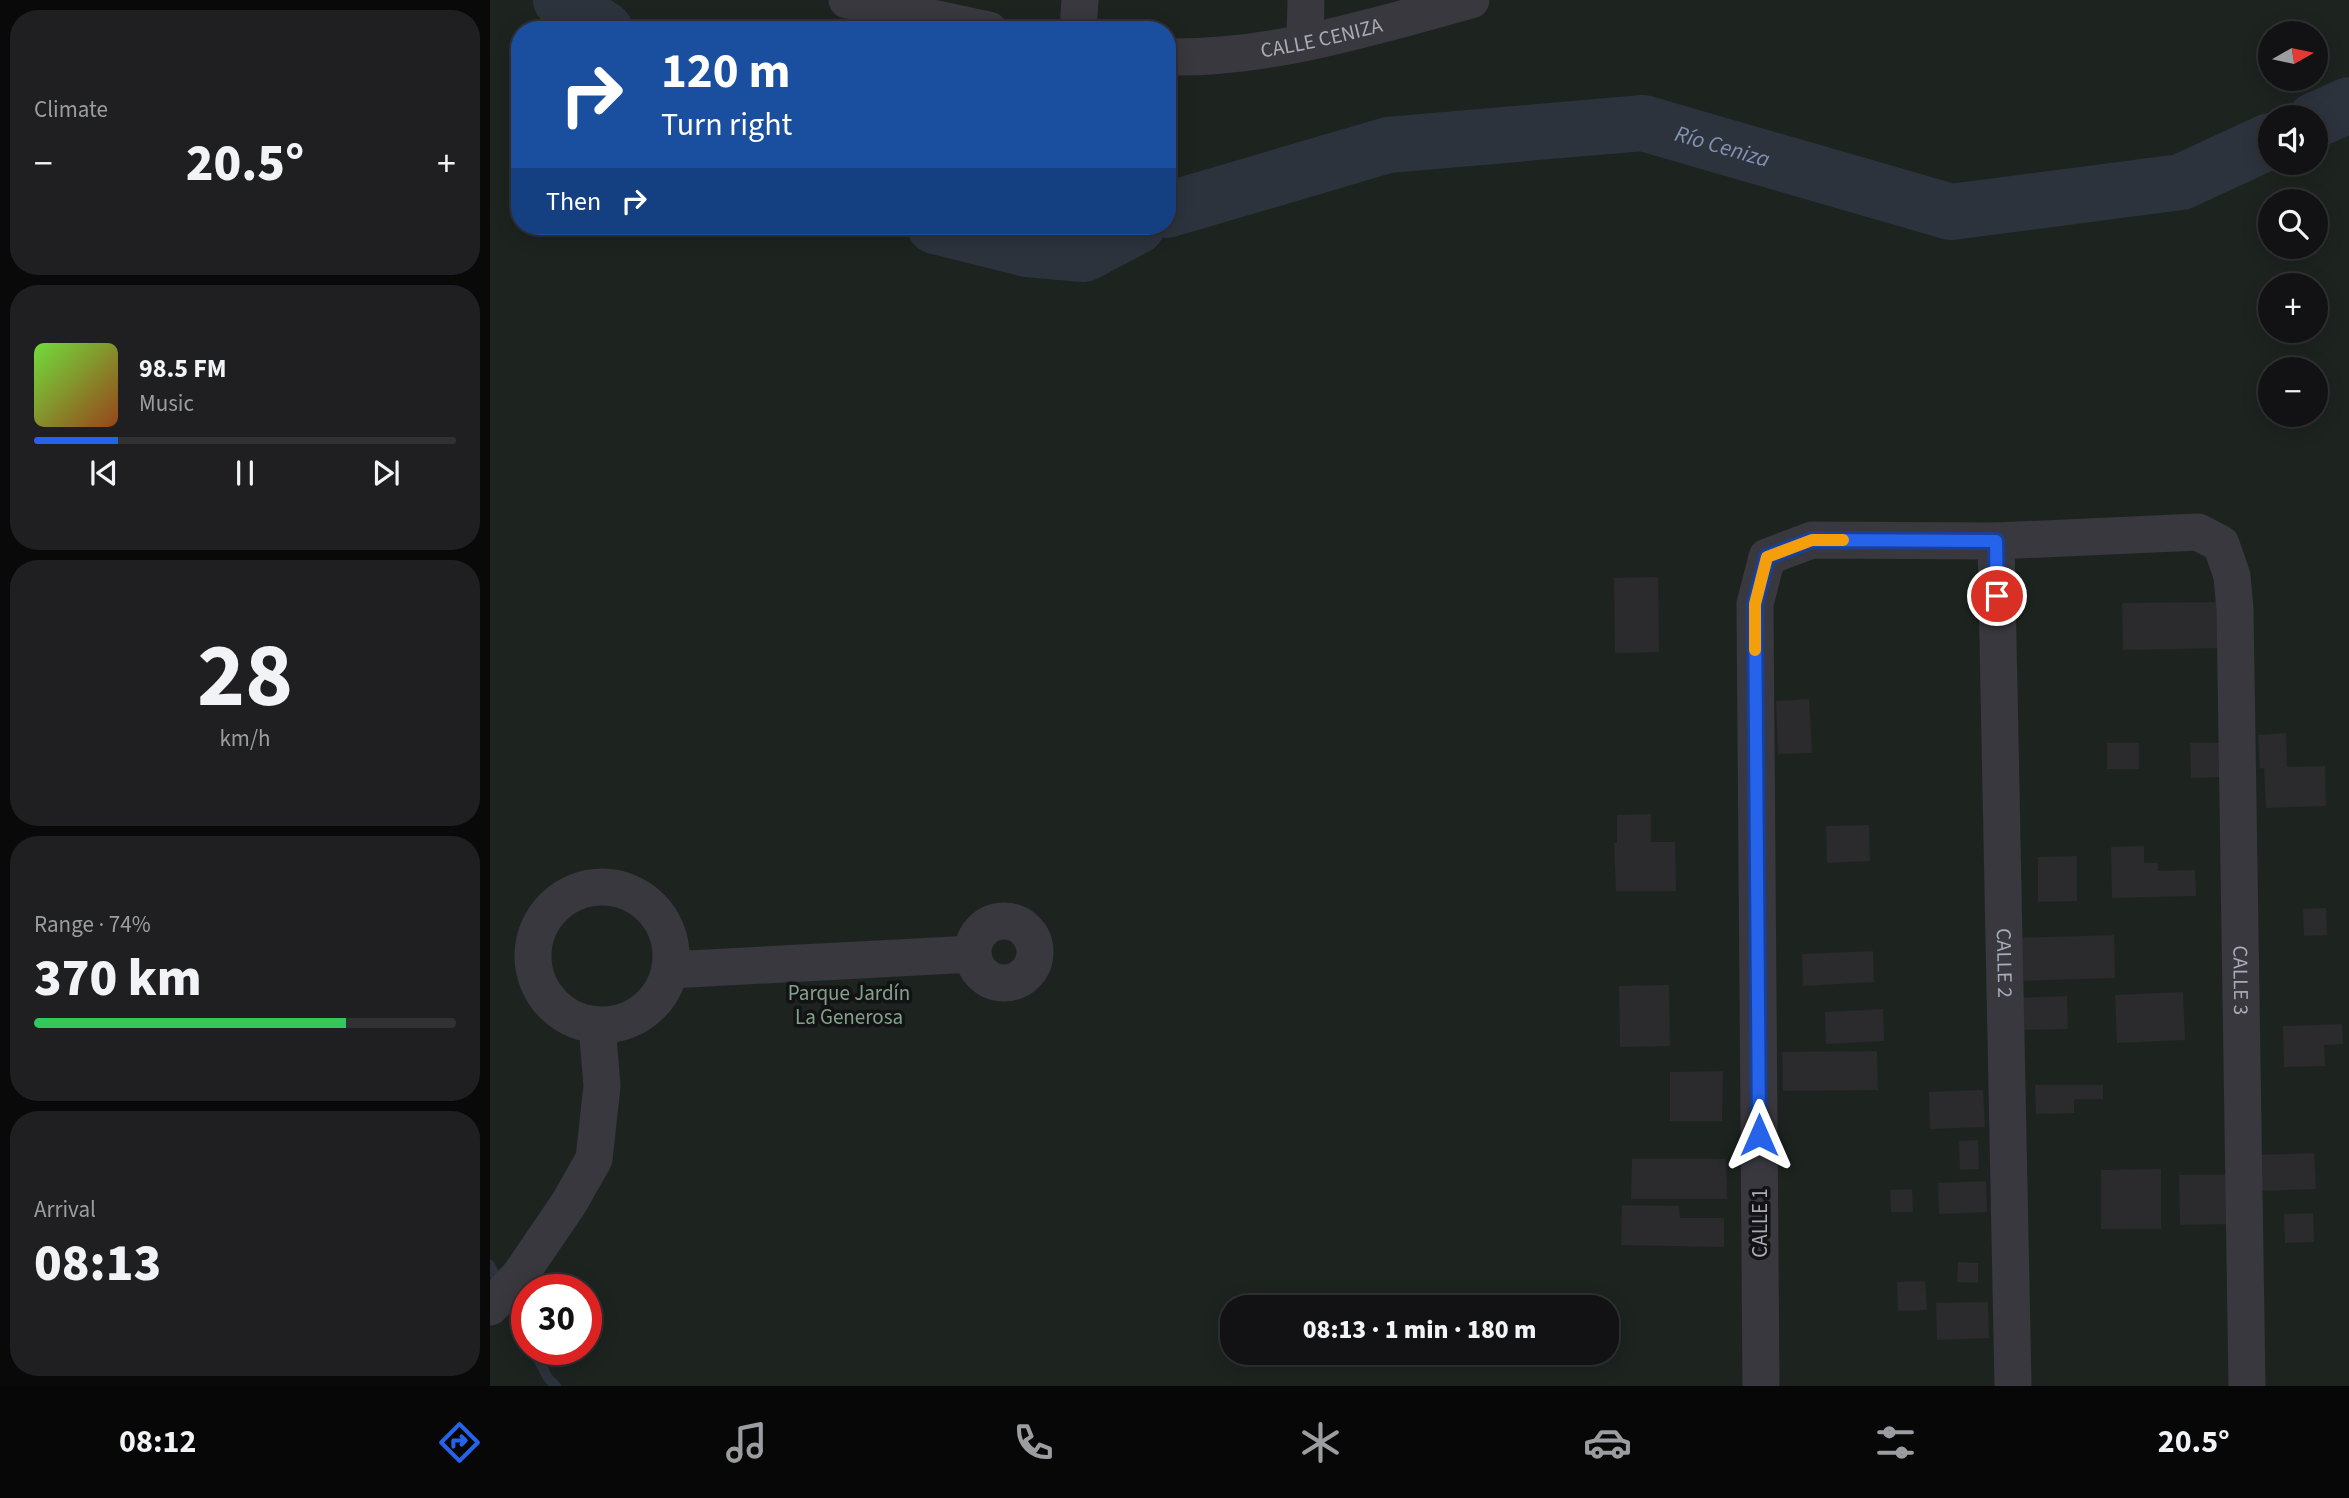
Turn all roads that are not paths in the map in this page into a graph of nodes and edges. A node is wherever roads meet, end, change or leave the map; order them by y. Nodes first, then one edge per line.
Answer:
1 (1080, 0) edge
2 (1306, 0) edge
3 (1471, 0) edge
4 (859, 2) edge
5 (947, 21) edge
6 (1079, 21) edge
7 (1305, 42) junction
8 (1176, 57) edge
9 (1996, 541) junction
10 (1767, 557) joint
11 (973, 954) dead end
12 (670, 970) junction
13 (597, 1025) junction
14 (490, 1307) edge
15 (1761, 1386) edge
16 (2013, 1386) edge
17 (2247, 1386) edge

1 - 6 street
2 - 7 street
3 - 7 street, CALLE CENIZA
4 - 5 street
7 - 8 street, CALLE CENIZA
9 - 10 street, CALLE 3
9 - 16 street, CALLE 2
9 - 17 street, CALLE 3
10 - 15 street, CALLE 1
11 - 12 street
12 - 13 street
12 - 13 street
13 - 14 street

